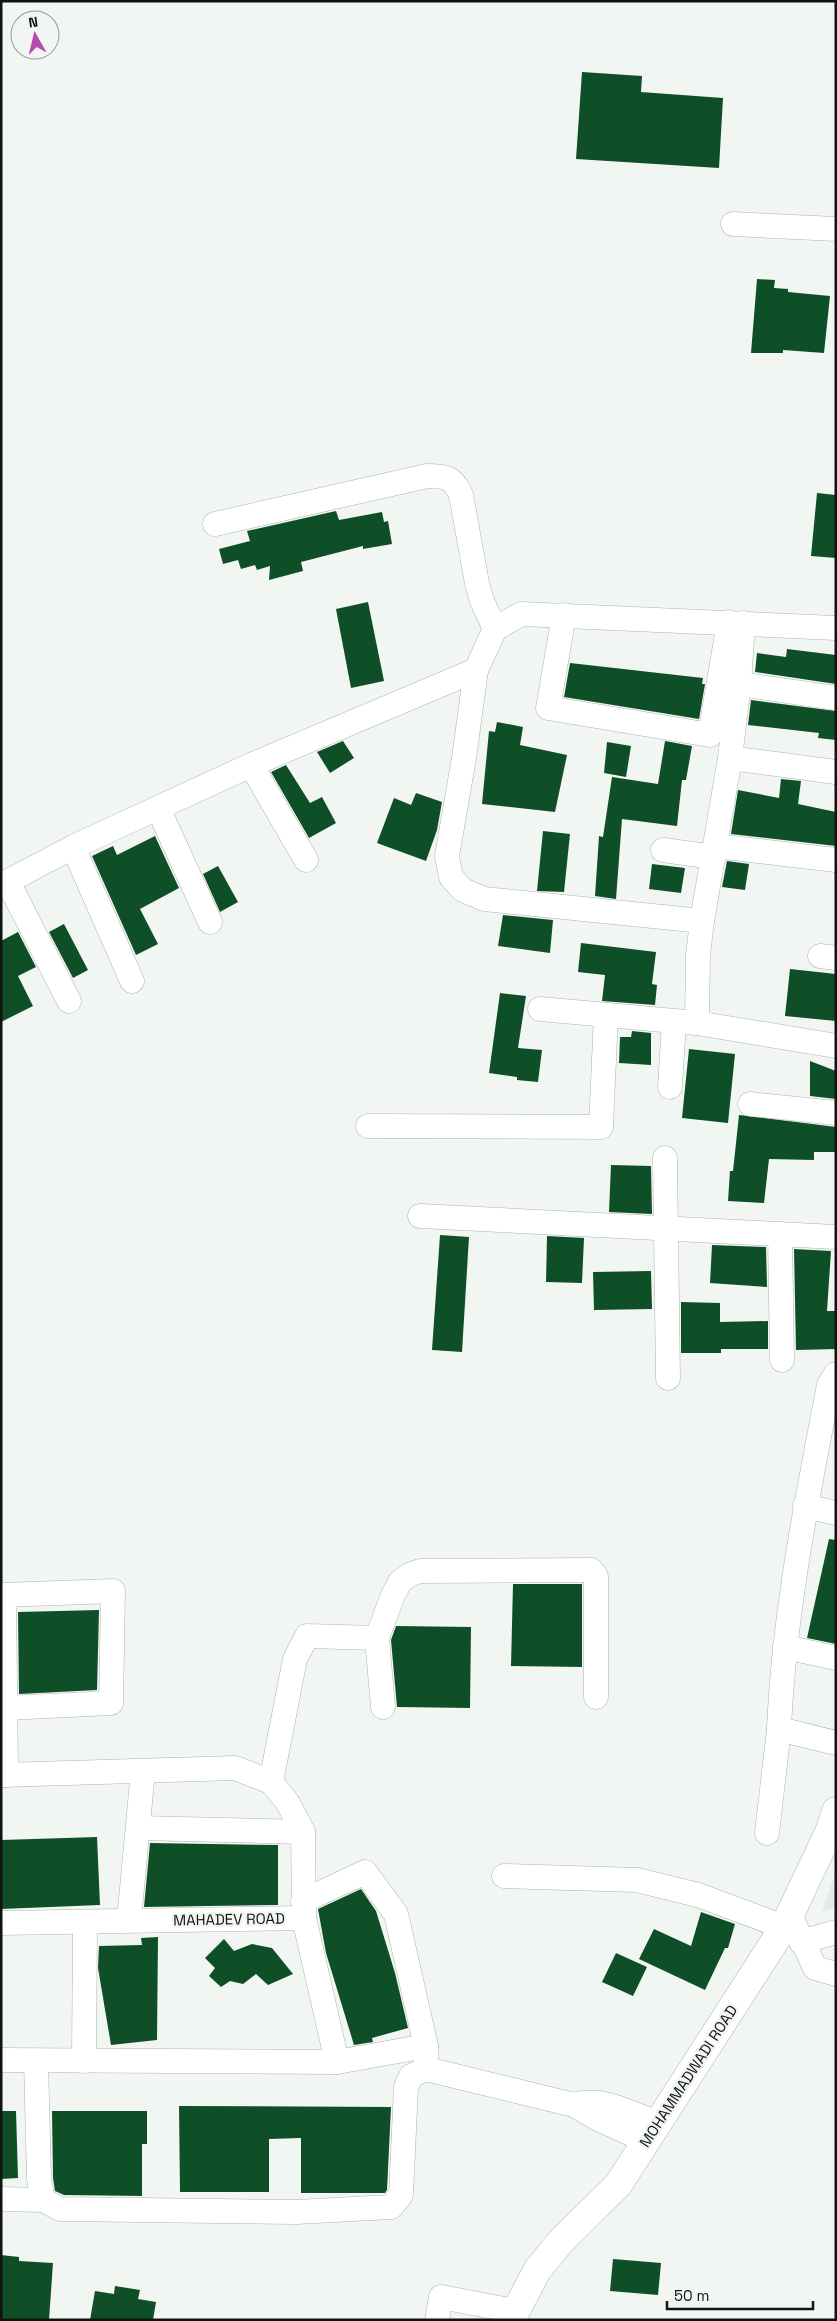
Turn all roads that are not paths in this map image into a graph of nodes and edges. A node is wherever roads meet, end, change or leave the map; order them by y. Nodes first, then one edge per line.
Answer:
1 (733, 224) dead end
2 (836, 229) edge
3 (215, 524) dead end
4 (564, 615) junction
5 (736, 622) junction
6 (836, 628) edge
7 (495, 629) junction
8 (476, 670) junction
9 (739, 684) junction
10 (836, 698) edge
11 (730, 758) junction
12 (251, 765) junction
13 (836, 772) edge
14 (158, 808) junction
15 (73, 847) junction
16 (663, 850) dead end
17 (715, 851) junction
18 (306, 860) dead end
19 (836, 860) edge
20 (5, 883) edge
21 (702, 920) junction
22 (210, 922) dead end
23 (132, 981) dead end
24 (69, 1001) dead end
25 (540, 1009) dead end
26 (606, 1015) junction
27 (686, 1022) junction
28 (836, 1046) edge
29 (670, 1087) dead end
30 (750, 1104) dead end
31 (836, 1113) edge
32 (368, 1126) dead end
33 (665, 1158) dead end
34 (420, 1216) dead end
35 (666, 1228) junction
36 (780, 1234) junction
37 (836, 1237) edge
38 (782, 1360) dead end
39 (836, 1374) edge
40 (668, 1378) dead end
41 (805, 1506) junction
42 (836, 1513) edge
43 (371, 1638) junction
44 (785, 1647) junction
45 (836, 1658) edge
46 (596, 1697) dead end
47 (384, 1707) dead end
48 (6, 1708) junction
49 (779, 1729) junction
50 (836, 1742) edge
51 (143, 1771) junction
52 (4, 1775) edge
53 (271, 1782) junction
54 (836, 1812) edge
55 (138, 1828) junction
56 (303, 1832) junction
57 (767, 1833) dead end
58 (504, 1876) dead end
59 (303, 1909) junction
60 (129, 1920) junction
61 (1, 1923) edge
62 (85, 1923) junction
63 (792, 1928) junction
64 (836, 1932) edge
65 (836, 1974) edge
66 (426, 2057) junction
67 (1, 2060) edge
68 (36, 2060) junction
69 (84, 2061) junction
70 (337, 2062) junction
71 (652, 2132) junction
72 (1, 2199) edge
73 (42, 2200) junction
74 (513, 2315) edge
75 (437, 2320) edge

1 - 2 street
3 - 7 street
4 - 5 street
4 - 5 street
4 - 7 street
5 - 6 street
5 - 9 street
7 - 8 street
8 - 12 street
8 - 21 street
9 - 10 street
9 - 11 street
11 - 13 street
11 - 17 street
12 - 14 street
12 - 18 street
14 - 15 street
14 - 22 street
15 - 20 street
15 - 23 street
16 - 17 street
17 - 19 street
17 - 21 street
20 - 24 street
21 - 27 street
25 - 26 street
26 - 27 street
26 - 32 street
27 - 28 street
27 - 29 street
30 - 31 street
33 - 35 street
34 - 35 street
35 - 36 street
35 - 40 street
36 - 37 street
36 - 38 street
39 - 41 street
41 - 42 street
41 - 44 street
43 - 46 street
43 - 47 street
43 - 53 street
44 - 45 street
44 - 49 street
48 - 48 street
48 - 52 street
49 - 50 street
49 - 57 street
51 - 52 street
51 - 53 street
51 - 55 street
53 - 56 street
54 - 63 main road, MOHAMMADWADI ROAD
55 - 56 street
55 - 60 street
56 - 59 street
58 - 63 street
59 - 60 street, MAHADEV ROAD
59 - 66 street, MAHADEV ROAD
59 - 70 street
60 - 62 street, MAHADEV ROAD
61 - 62 street, MAHADEV ROAD
62 - 69 street
63 - 64 street
63 - 65 street
63 - 71 main road, MOHAMMADWADI ROAD
66 - 70 street
66 - 71 street
66 - 73 street
67 - 68 street
68 - 69 street
68 - 73 street
69 - 70 street
71 - 74 main road, MOHAMMADWADI ROAD
72 - 73 street
74 - 75 street

